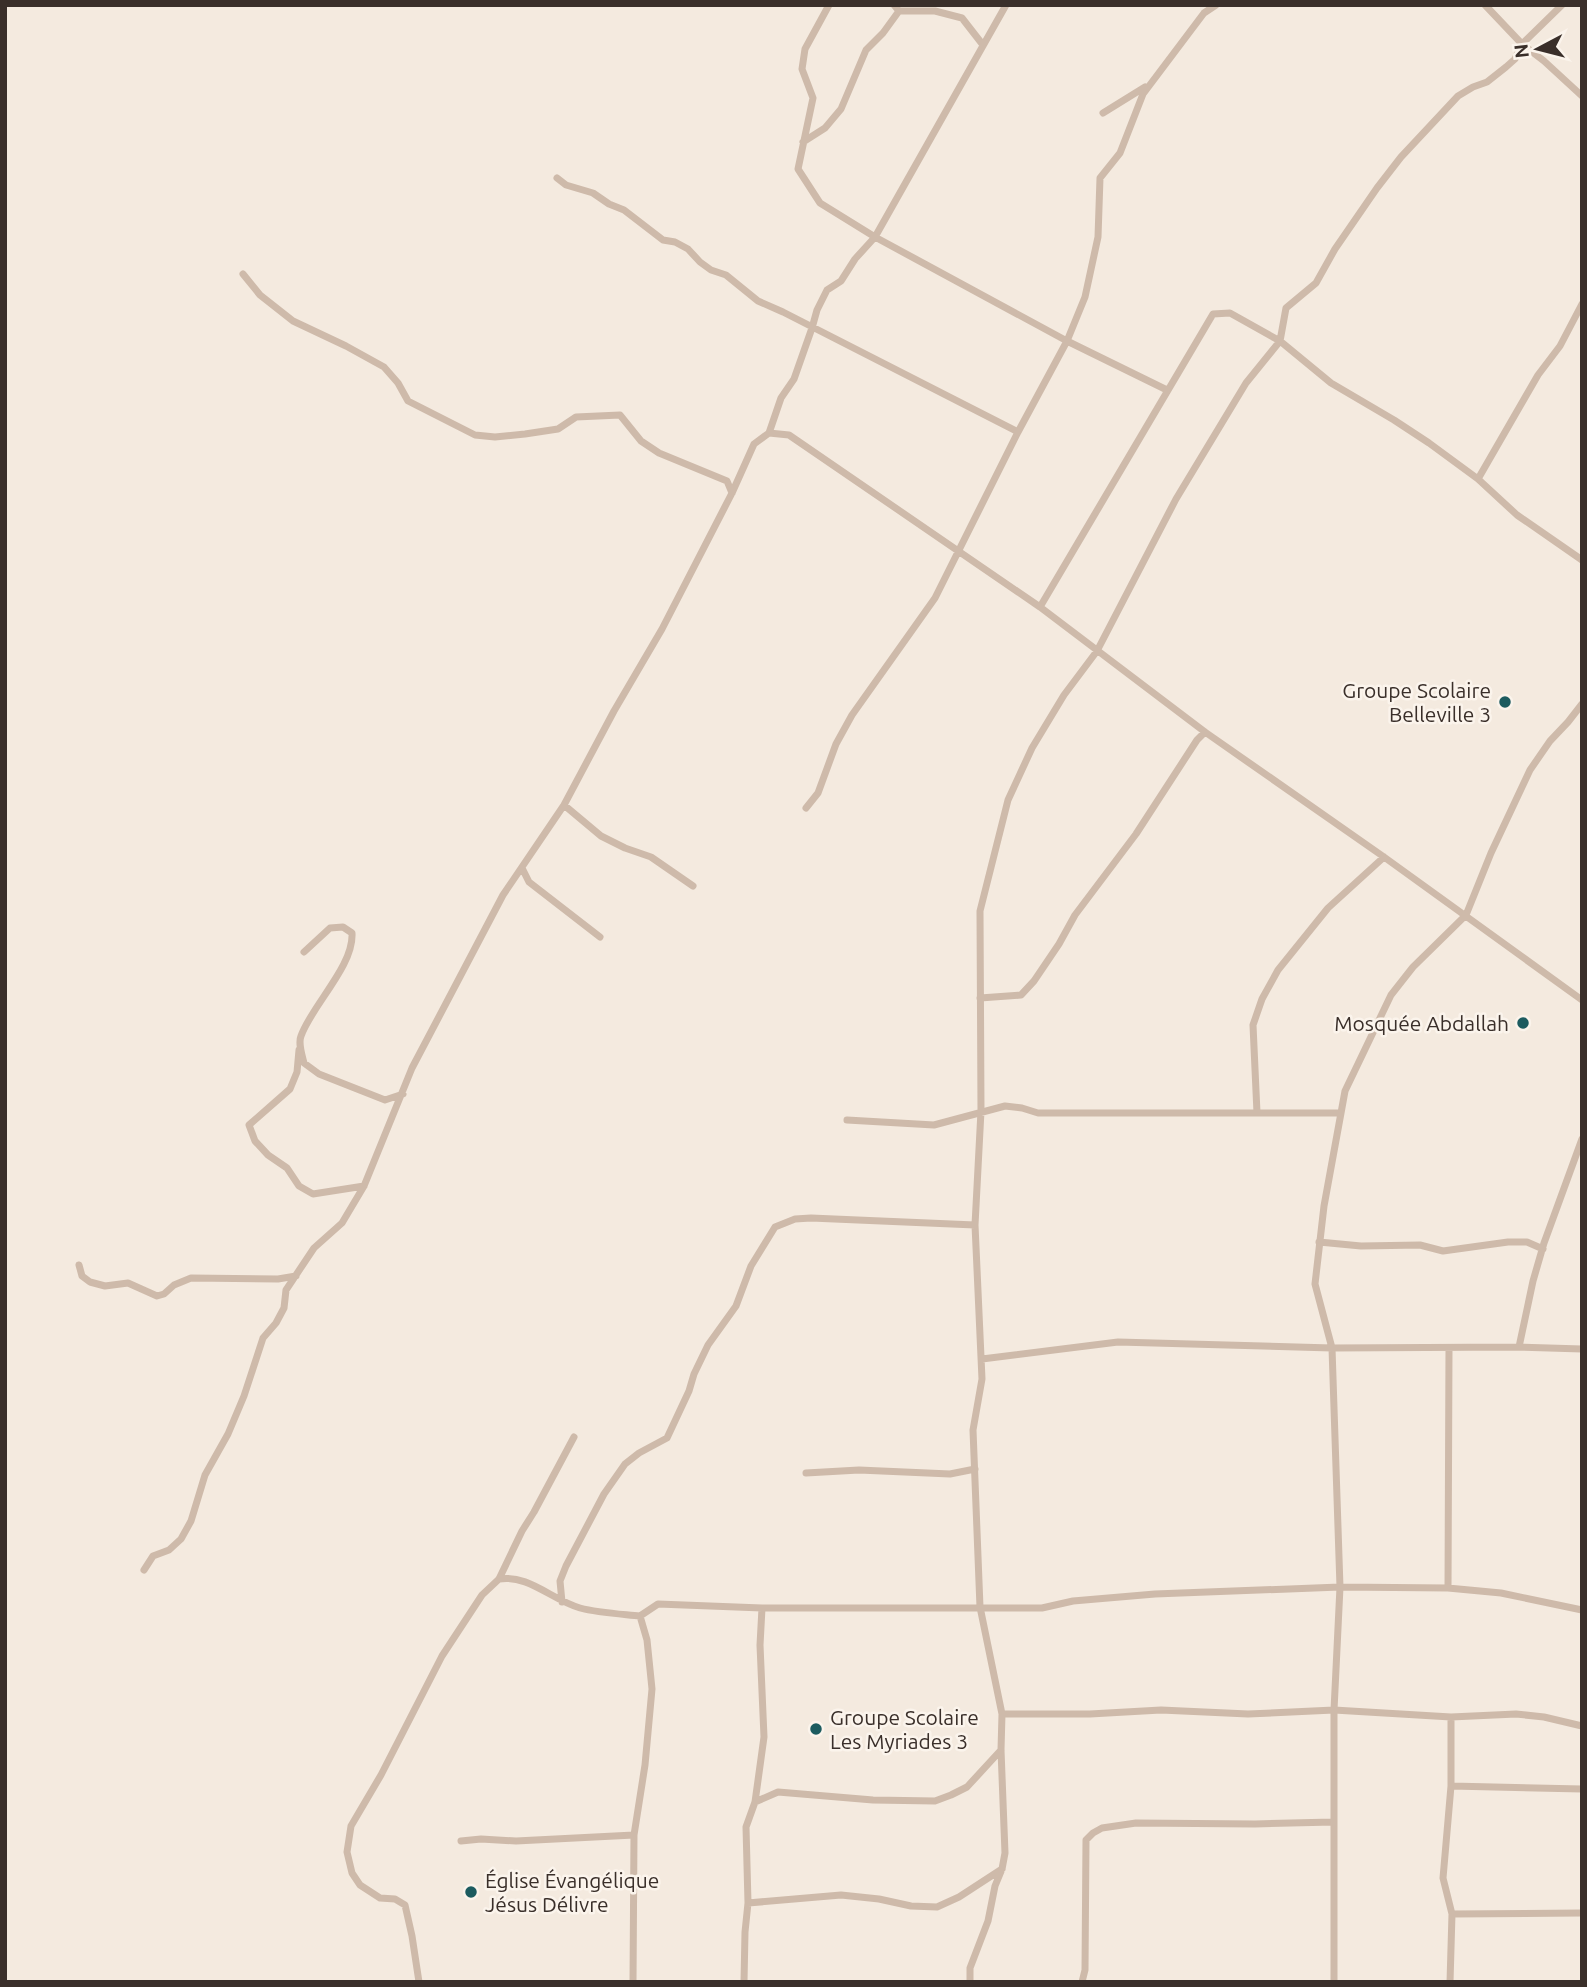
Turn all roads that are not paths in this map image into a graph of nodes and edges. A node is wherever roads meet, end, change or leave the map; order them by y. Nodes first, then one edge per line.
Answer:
1 (829, 5) edge
2 (1006, 5) edge
3 (1216, 5) edge
4 (1485, 5) edge
5 (1562, 5) edge
6 (897, 8) edge
7 (1522, 44) junction
8 (983, 45) junction
9 (1151, 83) junction
10 (1582, 96) edge
11 (1103, 113) dead end
12 (803, 142) junction
13 (556, 178) dead end
14 (874, 237) junction
15 (243, 274) dead end
16 (1582, 304) edge
17 (813, 328) junction
18 (1067, 341) junction
19 (1280, 341) junction
20 (1167, 390) junction
21 (1018, 432) junction
22 (769, 433) junction
23 (1478, 479) junction
24 (732, 493) junction
25 (959, 551) junction
26 (1582, 560) edge
27 (1040, 607) junction
28 (1097, 651) junction
29 (1582, 704) edge
30 (1205, 732) junction
31 (564, 805) junction
32 (806, 808) dead end
33 (1384, 857) junction
34 (522, 868) junction
35 (693, 886) dead end
36 (1466, 915) junction
37 (600, 937) dead end
38 (304, 952) dead end
39 (980, 998) junction
40 (1582, 1000) edge
41 (300, 1038) junction
42 (403, 1094) junction
43 (981, 1111) junction
44 (1257, 1113) junction
45 (1341, 1113) junction
46 (847, 1120) dead end
47 (1582, 1139) edge
48 (364, 1186) junction
49 (975, 1225) junction
50 (1319, 1242) junction
51 (1543, 1249) junction
52 (79, 1265) dead end
53 (297, 1276) junction
54 (1519, 1347) junction
55 (1449, 1348) junction
56 (1332, 1349) junction
57 (1582, 1349) edge
58 (982, 1359) junction
59 (574, 1437) dead end
60 (975, 1469) junction
61 (806, 1473) dead end
62 (144, 1570) dead end
63 (499, 1579) junction
64 (1340, 1587) junction
65 (1448, 1588) junction
66 (562, 1602) junction
67 (762, 1608) junction
68 (980, 1608) junction
69 (1582, 1610) edge
70 (640, 1616) junction
71 (1334, 1710) junction
72 (1002, 1714) junction
73 (1451, 1717) junction
74 (1582, 1726) edge
75 (1001, 1750) junction
76 (1451, 1786) junction
77 (1582, 1789) edge
78 (755, 1802) junction
79 (1333, 1822) junction
80 (634, 1835) junction
81 (461, 1841) dead end
82 (1002, 1869) junction
83 (748, 1903) junction
84 (1582, 1913) edge
85 (1452, 1914) junction
86 (419, 1982) edge
87 (633, 1982) edge
88 (744, 1982) edge
89 (970, 1982) edge
90 (1082, 1982) edge
91 (1334, 1982) edge
92 (1450, 1982) edge

1 - 12 street
2 - 8 street
3 - 9 street
4 - 7 street
5 - 7 street
6 - 8 street
6 - 12 street
7 - 10 street
7 - 19 street
8 - 14 street
9 - 11 street
9 - 18 street
12 - 14 street
13 - 17 street
14 - 17 street
14 - 18 street
15 - 24 street
16 - 23 street
17 - 21 street
17 - 22 street
18 - 20 street
18 - 21 street
19 - 20 street
19 - 23 street
19 - 28 street
20 - 27 street
21 - 25 street
22 - 24 street
22 - 25 street
23 - 26 street
24 - 31 street
25 - 27 street
25 - 32 street
27 - 28 street
28 - 30 street
28 - 39 street
29 - 36 street
30 - 33 street
30 - 39 street
31 - 34 street
31 - 35 street
33 - 36 street
33 - 44 street
34 - 37 street
34 - 42 street
36 - 40 street
36 - 45 street
38 - 41 street
39 - 43 street
41 - 42 street
41 - 48 street
42 - 48 street
43 - 44 street
43 - 46 street
43 - 49 street
44 - 45 street
45 - 50 street
47 - 51 street
48 - 53 street
49 - 58 street
49 - 66 street
50 - 51 street
50 - 56 street
51 - 54 street
52 - 53 street
53 - 62 street
54 - 55 street
54 - 57 street
55 - 56 street
55 - 65 street
56 - 58 street
56 - 64 street
58 - 60 street
59 - 63 street
60 - 61 street
60 - 68 street
63 - 66 street
63 - 86 street
64 - 65 street
64 - 68 street
64 - 71 street
65 - 69 street
66 - 70 street
67 - 68 street
67 - 70 street
67 - 78 street
68 - 72 street
70 - 80 street
71 - 72 street
71 - 73 street
71 - 79 street
72 - 75 street
73 - 74 street
73 - 76 street
75 - 78 street
75 - 82 street
76 - 77 street
76 - 85 street
78 - 83 street
79 - 90 street
79 - 91 street
80 - 81 street
80 - 87 street
82 - 83 street
82 - 89 street
83 - 88 street
84 - 85 street
85 - 92 street

